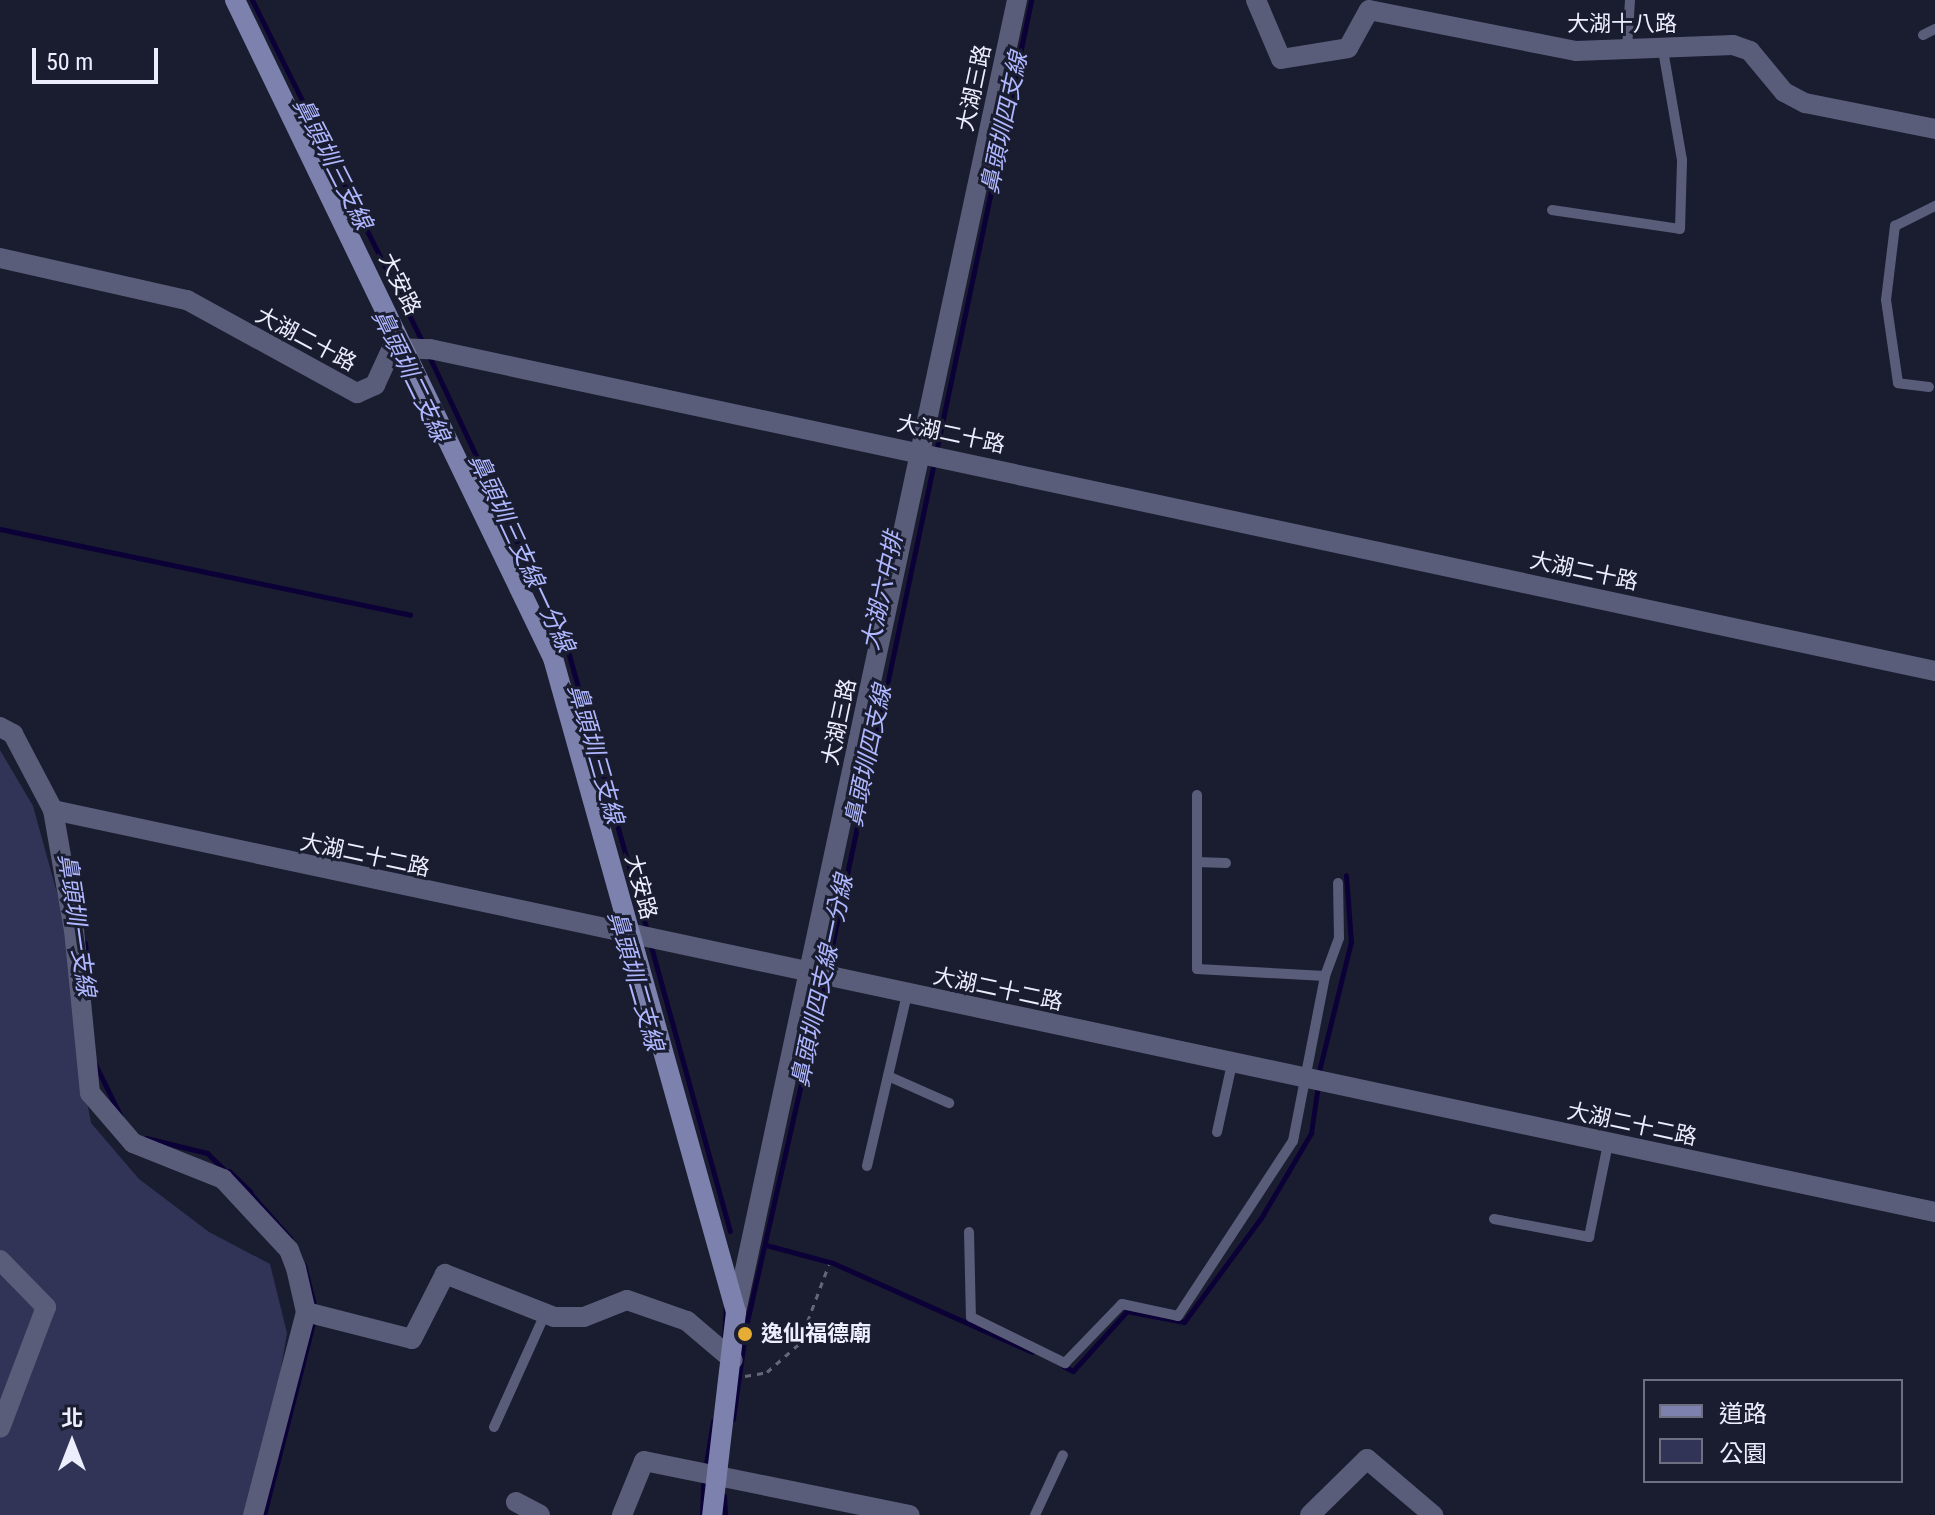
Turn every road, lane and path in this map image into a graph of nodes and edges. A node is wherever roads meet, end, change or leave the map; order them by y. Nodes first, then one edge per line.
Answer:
1 (235, 0) edge
2 (1017, 0) edge
3 (1256, 0) edge
4 (1630, 0) edge
5 (1370, 5) edge
6 (1935, 29) edge
7 (1923, 35) dead end
8 (1627, 50) junction
9 (1663, 50) junction
10 (1935, 129) edge
11 (1935, 206) edge
12 (1552, 210) dead end
13 (0, 258) edge
14 (404, 346) junction
15 (1929, 387) dead end
16 (920, 452) junction
17 (1935, 671) edge
18 (0, 727) edge
19 (1197, 795) dead end
20 (53, 810) junction
21 (1197, 862) junction
22 (1226, 863) dead end
23 (1338, 883) dead end
24 (630, 936) junction
25 (810, 975) junction
26 (1325, 976) junction
27 (907, 994) junction
28 (1232, 1064) junction
29 (888, 1076) junction
30 (1308, 1081) junction
31 (949, 1103) dead end
32 (1217, 1132) dead end
33 (1608, 1144) junction
34 (867, 1166) dead end
35 (1935, 1212) edge
36 (1494, 1219) dead end
37 (969, 1232) dead end
38 (0, 1260) edge
39 (829, 1264) dead end
40 (306, 1312) junction
41 (736, 1312) junction
42 (545, 1314) junction
43 (731, 1369) junction
44 (494, 1427) dead end
45 (0, 1428) edge
46 (1063, 1455) dead end
47 (712, 1476) junction
48 (516, 1502) dead end
49 (253, 1515) edge
50 (540, 1515) edge
51 (622, 1515) edge
52 (712, 1515) edge
53 (910, 1515) edge
54 (1035, 1515) edge
55 (1310, 1515) edge
56 (1433, 1515) edge

1 - 14 street, 大安路
2 - 16 street, 大湖三路
3 - 5 street, 大湖十八路
4 - 8 lane
5 - 8 street, 大湖十八路
6 - 7 lane
8 - 9 street, 大湖十八路
9 - 10 street, 大湖十八路
9 - 12 lane
11 - 15 lane
13 - 14 street, 大湖二十路
14 - 16 street, 大湖二十路
14 - 24 street, 大安路
16 - 17 street, 大湖二十路
16 - 25 street, 大湖三路
18 - 20 street
19 - 21 lane
20 - 24 street, 大湖二十二路
20 - 40 street
21 - 22 lane
21 - 26 lane
23 - 26 lane
24 - 25 street, 大湖二十二路
24 - 41 street, 大安路
25 - 27 street, 大湖二十二路
25 - 41 street, 大湖三路
26 - 30 lane
27 - 28 street, 大湖二十二路
27 - 29 lane
28 - 30 street, 大湖二十二路
28 - 32 lane
29 - 31 lane
29 - 34 lane
30 - 33 street, 大湖二十二路
30 - 37 lane
33 - 35 street, 大湖二十二路
33 - 36 lane
38 - 45 street
39 - 43 path
40 - 42 street
40 - 49 street
41 - 43 street, 大安路
42 - 43 street
42 - 44 lane
43 - 47 street, 大安路
46 - 54 lane
47 - 51 street
47 - 52 street, 大安路
47 - 53 street
48 - 50 street
55 - 56 street

